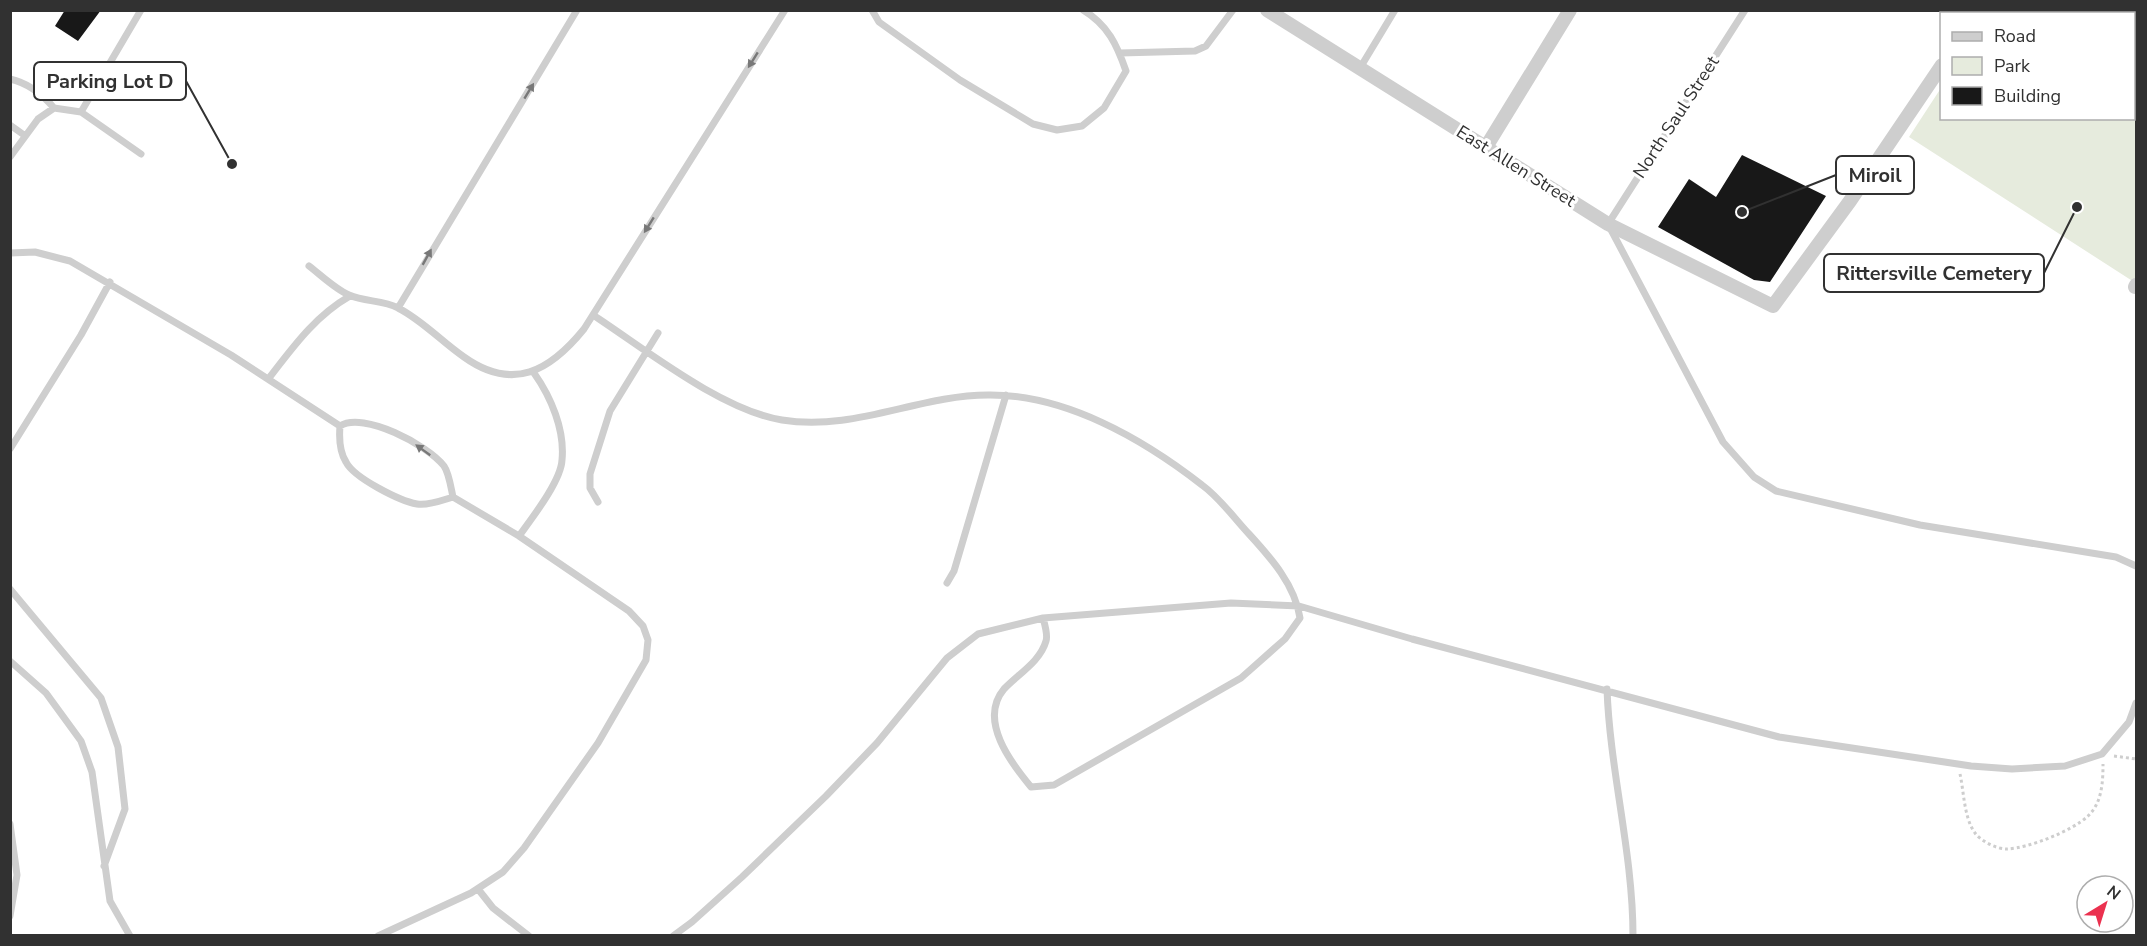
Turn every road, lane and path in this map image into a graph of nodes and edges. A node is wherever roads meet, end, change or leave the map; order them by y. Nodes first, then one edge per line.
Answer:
1 (141, 10) edge
2 (577, 10) edge
3 (785, 10) edge
4 (872, 10) edge
5 (1083, 10) edge
6 (1233, 10) edge
7 (1267, 10) edge
8 (1395, 10) edge
9 (1570, 10) edge
10 (1744, 10) edge
11 (1120, 53) junction
12 (1940, 66) edge
13 (1360, 68) junction
14 (10, 79) edge
15 (54, 108) junction
16 (81, 112) junction
17 (10, 125) edge
18 (24, 135) junction
19 (1486, 147) junction
20 (141, 154) dead end
21 (10, 157) edge
22 (1608, 224) junction
23 (10, 253) edge
24 (309, 266) dead end
25 (110, 282) junction
26 (350, 296) junction
27 (398, 308) junction
28 (593, 315) junction
29 (658, 333) dead end
30 (647, 350) junction
31 (534, 373) junction
32 (268, 378) junction
33 (1006, 395) junction
34 (340, 426) junction
35 (10, 449) edge
36 (453, 497) junction
37 (598, 502) dead end
38 (519, 536) junction
39 (2136, 566) edge
40 (947, 583) dead end
41 (10, 589) edge
42 (1299, 606) junction
43 (1044, 618) junction
44 (10, 661) edge
45 (1607, 689) junction
46 (2136, 703) edge
47 (2103, 754) junction
48 (2136, 759) edge
49 (1957, 763) junction
50 (10, 824) edge
51 (104, 866) junction
52 (478, 889) junction
53 (10, 916) edge
54 (130, 936) edge
55 (378, 936) edge
56 (529, 936) edge
57 (673, 936) edge
58 (1633, 936) edge

1 - 16 lane
27 -> 2 lane
3 -> 28 lane
4 - 11 lane
5 - 11 lane
6 - 11 lane
7 - 13 street, East Allen Street
8 - 13 lane
9 - 19 street
10 - 22 lane, North Saul Street
12 - 22 street, East Allen Street
13 - 19 street, East Allen Street
14 - 15 lane
15 - 16 lane
15 - 18 lane
16 - 20 lane
17 - 18 lane
18 - 21 lane
19 - 22 street, East Allen Street
22 - 39 lane
23 - 25 lane
24 - 26 lane
25 - 32 lane
25 - 35 lane
26 - 27 lane
26 - 32 lane
27 - 31 lane
28 - 30 lane
28 - 31 lane
29 - 30 lane
30 - 33 lane
30 - 37 lane
31 - 38 lane
32 - 34 lane
33 - 40 lane
33 - 42 lane
36 -> 34 lane
34 - 36 lane
36 - 38 lane
38 - 52 lane
41 - 51 lane
42 - 43 lane
42 - 43 lane
42 - 45 lane
43 - 57 lane
44 - 51 lane
45 - 49 lane
45 - 58 lane
46 - 47 lane
47 - 48 path
47 - 49 lane
47 - 49 path
50 - 53 lane
51 - 54 lane
52 - 55 lane
52 - 56 lane

